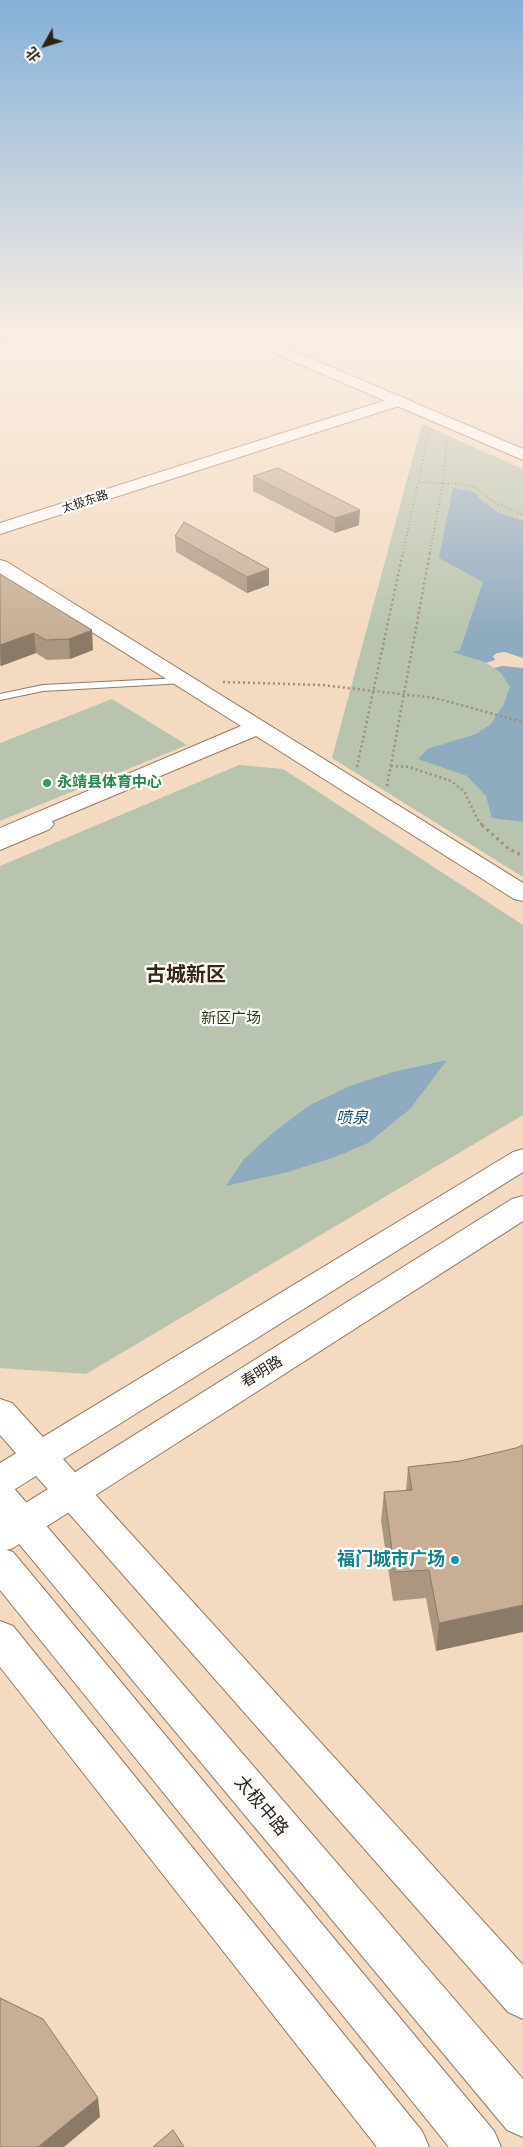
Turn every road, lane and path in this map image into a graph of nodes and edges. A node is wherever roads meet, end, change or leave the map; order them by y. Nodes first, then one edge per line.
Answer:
1 (292, 435) edge
2 (435, 435) edge
3 (447, 435) edge
4 (478, 435) edge
5 (523, 454) edge
6 (420, 482) junction
7 (443, 483) junction
8 (523, 516) edge
9 (0, 529) edge
10 (0, 566) edge
11 (180, 681) junction
12 (374, 690) junction
13 (404, 694) junction
14 (0, 697) edge
15 (523, 722) edge
16 (256, 728) junction
17 (390, 766) junction
18 (352, 788) junction
19 (383, 806) junction
20 (0, 836) edge
21 (0, 843) edge
22 (523, 856) edge
23 (523, 894) edge
24 (523, 1160) edge
25 (523, 1207) edge
26 (0, 1412) edge
27 (40, 1457) junction
28 (0, 1481) edge
29 (72, 1492) junction
30 (7, 1519) edge
31 (0, 1563) edge
32 (0, 1638) edge
33 (523, 1997) edge
34 (523, 2114) edge
35 (406, 2147) edge
36 (478, 2147) edge

1 - 9 street, 太极东路
2 - 6 path
3 - 7 path
4 - 5 street
6 - 7 path
6 - 12 path
7 - 8 path
7 - 13 path
10 - 11 street
11 - 12 path
11 - 14 lane
11 - 16 street
12 - 13 path
12 - 18 path
13 - 15 path
13 - 17 path
16 - 18 street
16 - 20 street
16 - 21 street
17 - 19 path
17 - 22 path
18 - 19 street
19 - 23 street
24 - 27 street
25 - 29 street, 春明路
26 - 27 street
27 - 28 street
27 - 29 street
29 - 30 street, 春明路
29 - 33 street
30 - 34 street, 太极中路
31 - 36 street
32 - 35 street

